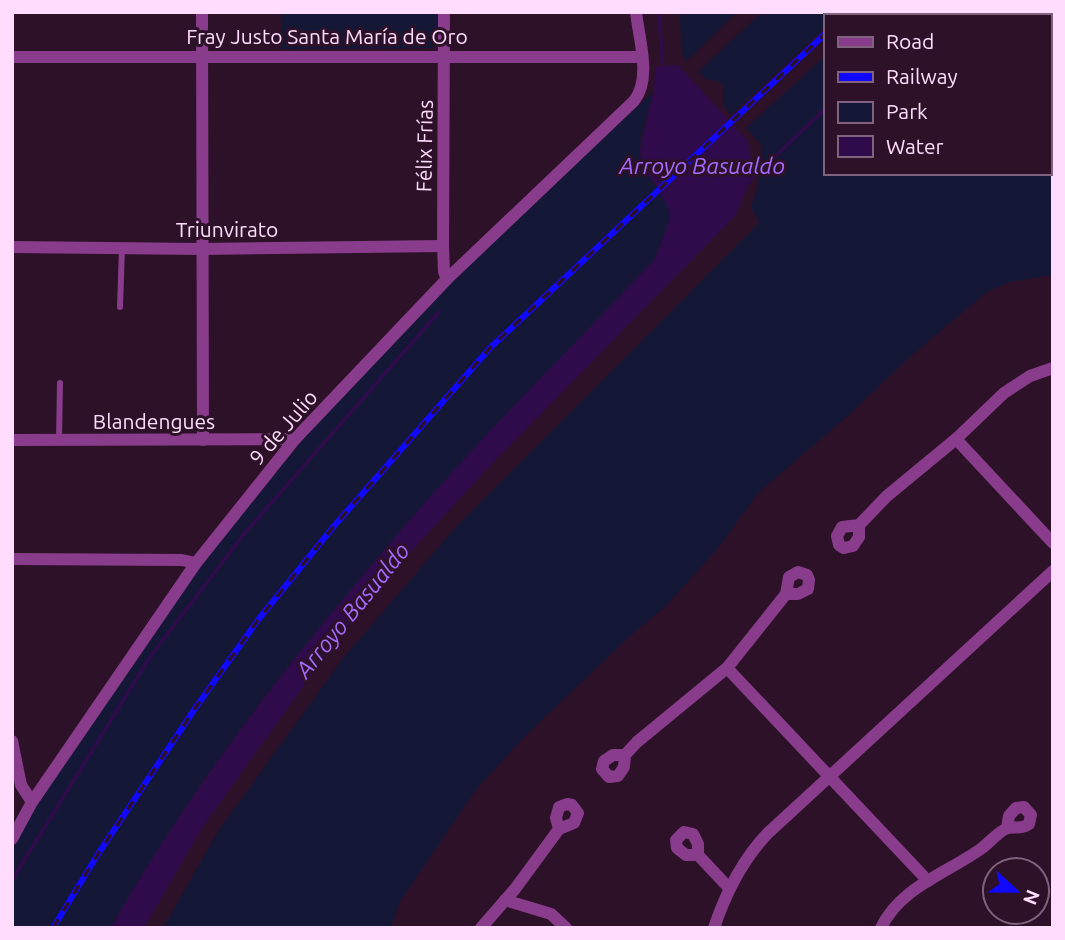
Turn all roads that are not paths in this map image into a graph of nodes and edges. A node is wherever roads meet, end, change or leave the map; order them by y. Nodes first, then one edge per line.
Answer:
1 (202, 12) edge
2 (444, 12) edge
3 (636, 12) edge
4 (445, 55) junction
5 (202, 56) junction
6 (12, 57) edge
7 (641, 57) junction
8 (443, 246) junction
9 (12, 247) edge
10 (122, 248) junction
11 (201, 249) junction
12 (447, 279) junction
13 (120, 307) dead end
14 (1053, 368) edge
15 (60, 383) dead end
16 (295, 439) junction
17 (956, 439) junction
18 (12, 440) edge
19 (59, 440) junction
20 (203, 440) junction
21 (859, 525) dead end
22 (1053, 543) edge
23 (12, 559) edge
24 (196, 564) junction
25 (1053, 570) edge
26 (786, 594) dead end
27 (727, 668) junction
28 (12, 741) edge
29 (625, 755) dead end
30 (829, 778) junction
31 (32, 802) junction
32 (1007, 828) dead end
33 (559, 829) dead end
34 (13, 837) edge
35 (698, 855) dead end
36 (928, 881) junction
37 (729, 888) junction
38 (505, 900) junction
39 (714, 927) edge
40 (481, 928) edge
41 (566, 928) edge
42 (881, 928) edge

1 - 5 street
2 - 4 street, Félix Frías
3 - 7 street
4 - 5 street, Fray Justo Santa María de Oro
4 - 7 street, Fray Justo Santa María de Oro
4 - 8 street, Félix Frías
5 - 6 street, Fray Justo Santa María de Oro
5 - 11 street
7 - 12 street, 9 de Julio
8 - 11 street, Triunvirato
8 - 12 street, Félix Frías
9 - 10 street, Triunvirato
10 - 11 street, Triunvirato
10 - 13 lane
11 - 20 street
12 - 16 street, 9 de Julio
14 - 17 street
15 - 19 lane
16 - 20 street, Blandengues
16 - 24 street, 9 de Julio
17 - 21 street
17 - 22 street
18 - 19 street, Blandengues
19 - 20 street, Blandengues
23 - 24 street
24 - 31 street, 9 de Julio
25 - 30 street
26 - 27 street
27 - 29 street
27 - 30 street
28 - 31 street
30 - 36 street
30 - 37 street
31 - 34 street, 9 de Julio
32 - 36 street
33 - 38 street
35 - 37 street
36 - 42 street
37 - 39 street
38 - 40 street
38 - 41 street

